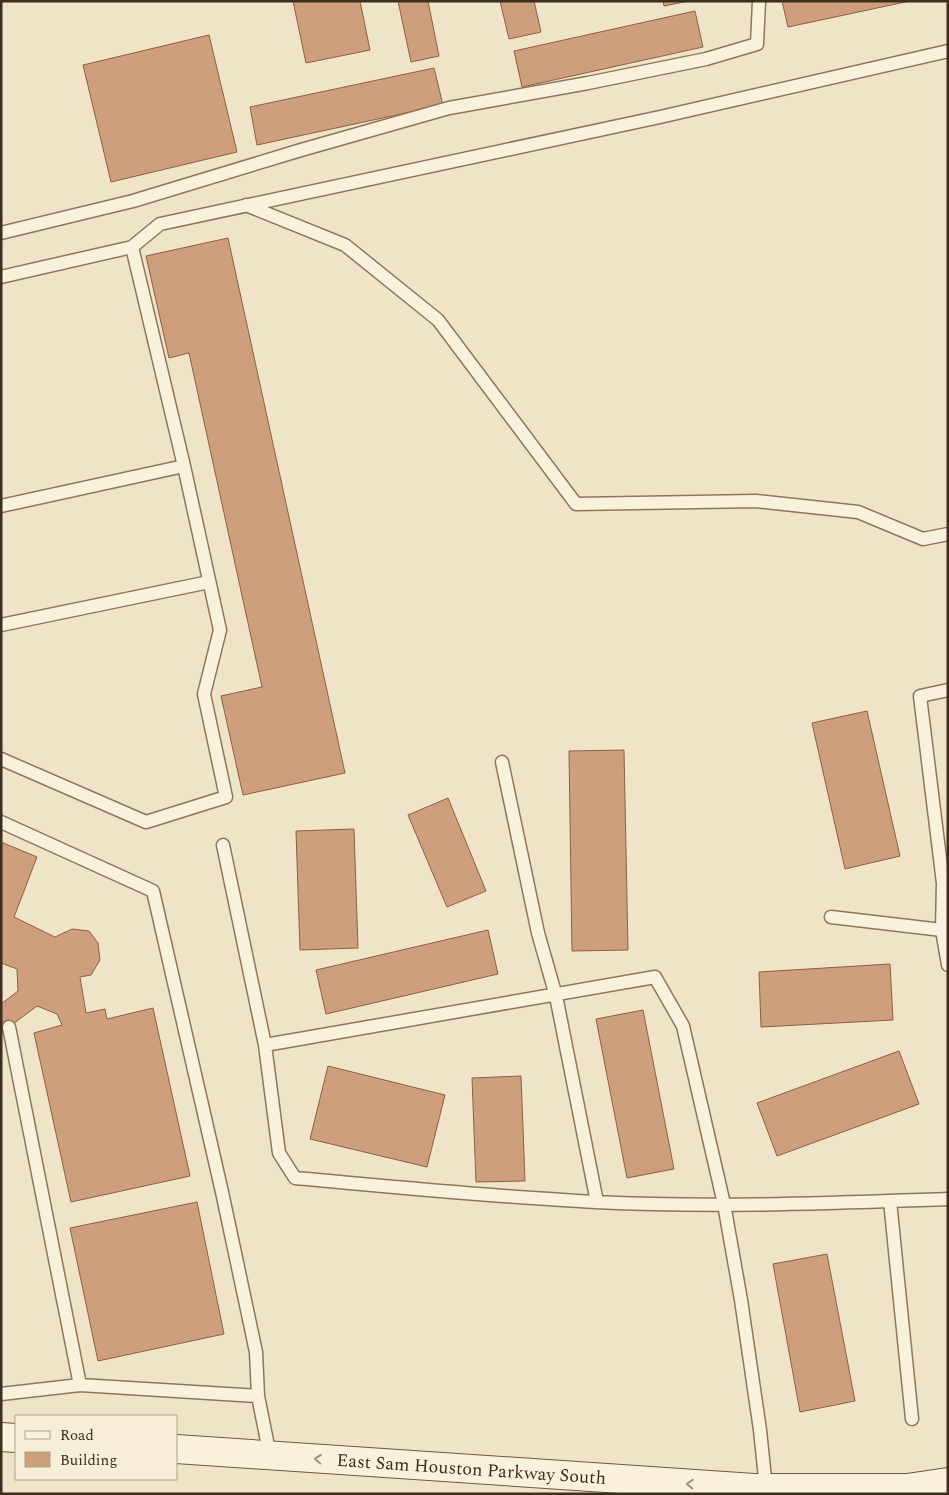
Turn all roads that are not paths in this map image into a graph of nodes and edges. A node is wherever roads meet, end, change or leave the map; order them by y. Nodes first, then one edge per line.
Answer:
1 (759, 1) edge
2 (948, 51) edge
3 (246, 205) junction
4 (1, 233) edge
5 (132, 248) junction
6 (1, 277) edge
7 (184, 466) junction
8 (1, 506) edge
9 (948, 534) edge
10 (210, 582) junction
11 (1, 625) edge
12 (948, 690) edge
13 (1, 759) edge
14 (502, 762) dead end
15 (1, 822) edge
16 (223, 845) dead end
17 (831, 917) dead end
18 (945, 930) edge
19 (948, 965) edge
20 (556, 996) junction
21 (9, 1027) dead end
22 (265, 1045) junction
23 (948, 1199) edge
24 (890, 1201) junction
25 (597, 1202) junction
26 (724, 1204) junction
27 (80, 1385) junction
28 (1, 1394) edge
29 (258, 1396) junction
30 (912, 1419) dead end
31 (1, 1437) edge
32 (15, 1438) edge
33 (178, 1449) edge
34 (270, 1456) junction
35 (948, 1482) edge
36 (766, 1488) junction

1 - 4 lane
2 - 3 lane
3 - 5 lane
3 - 9 lane
5 - 6 lane
5 - 7 lane
7 - 8 lane
7 - 10 lane
10 - 11 lane
10 - 13 lane
12 - 18 lane
14 - 20 lane
15 - 29 lane
16 - 22 lane
17 - 18 lane
18 - 19 lane
20 - 22 lane
20 - 25 lane
20 - 26 lane
21 - 27 lane
22 - 25 lane
23 - 24 lane
24 - 26 lane
24 - 30 lane
25 - 26 lane
26 - 36 lane
27 - 28 lane
27 - 29 lane
29 - 34 lane
31 - 32 main road
33 - 34 main road, East Sam Houston Parkway South
36 -> 34 main road, East Sam Houston Parkway South
35 - 36 main road, East Sam Houston Parkway South

